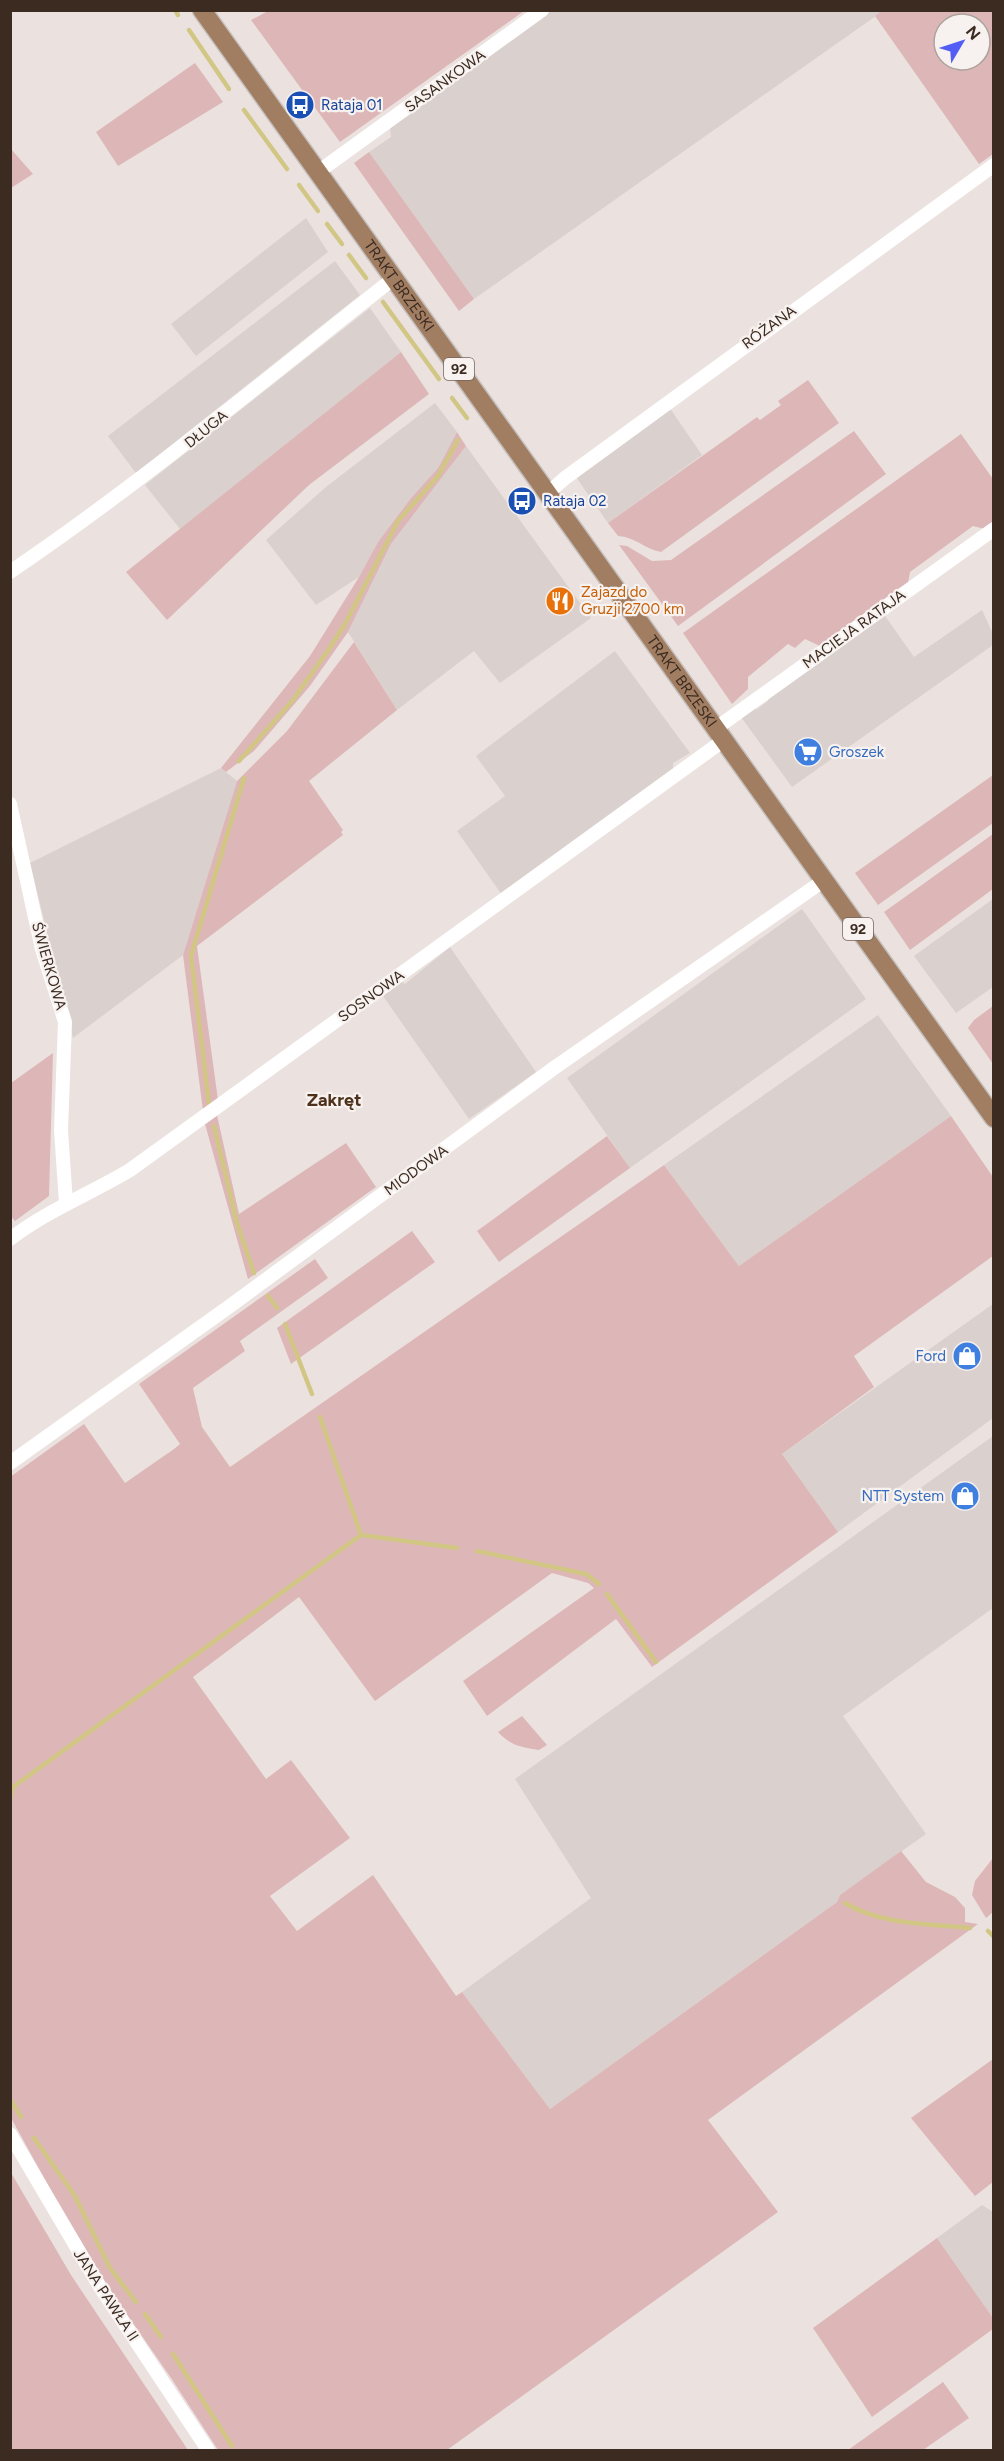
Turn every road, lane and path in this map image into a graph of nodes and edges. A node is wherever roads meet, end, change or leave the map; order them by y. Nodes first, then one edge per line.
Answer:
1 (202, 10) edge
2 (542, 10) edge
3 (993, 165) edge
4 (318, 172) junction
5 (394, 278) junction
6 (548, 493) junction
7 (993, 529) edge
8 (10, 572) edge
9 (719, 735) junction
10 (10, 804) edge
11 (823, 881) junction
12 (993, 1118) edge
13 (66, 1203) junction
14 (10, 1239) edge
15 (10, 1463) edge
16 (10, 2134) edge
17 (208, 2451) edge

1 - 4 main road, TRAKT BRZESKI / 92
2 - 4 street, SASANKOWA
3 - 6 street, RÓŻANA
4 - 5 main road, TRAKT BRZESKI / 92
5 - 6 main road, TRAKT BRZESKI / 92
5 - 8 street, DŁUGA
6 - 9 main road, TRAKT BRZESKI / 92
7 - 9 street, MACIEJA RATAJA
9 - 11 main road, TRAKT BRZESKI / 92
9 - 13 street, SOSNOWA
10 - 13 street, ŚWIERKOWA
11 - 12 main road, TRAKT BRZESKI / 92
11 - 15 street, MIODOWA
13 - 14 street, SOSNOWA
16 - 17 street, JANA PAWŁA II

